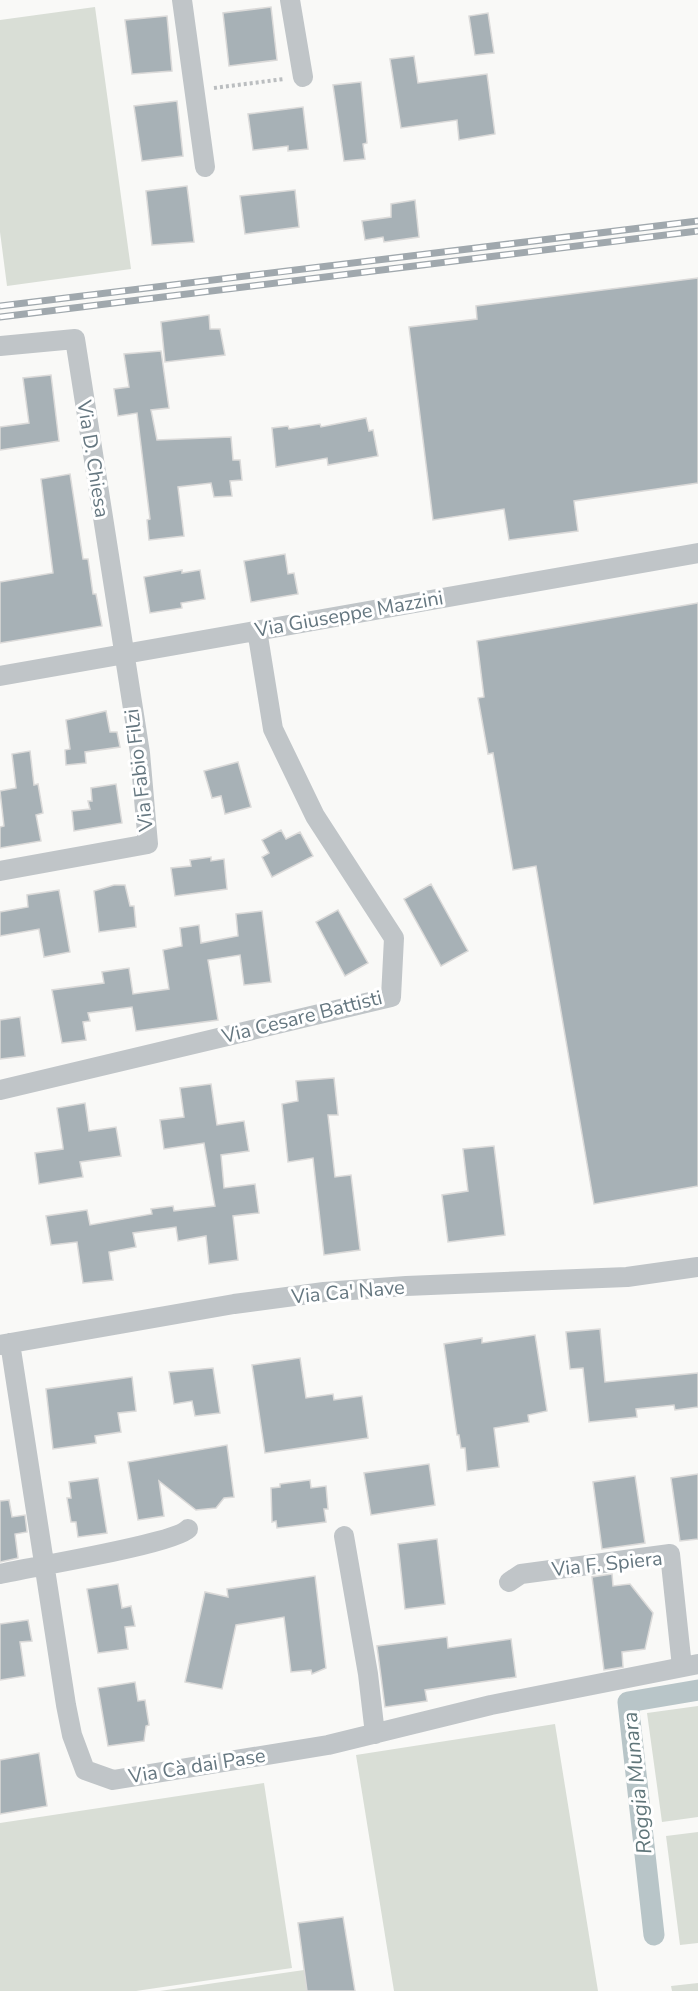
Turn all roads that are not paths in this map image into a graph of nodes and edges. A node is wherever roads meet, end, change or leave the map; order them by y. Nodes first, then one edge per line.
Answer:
1 (182, 0) edge
2 (290, 0) edge
3 (303, 77) road end
4 (205, 167) dead end
5 (0, 346) edge
6 (698, 554) edge
7 (257, 630) junction
8 (123, 654) junction
9 (0, 676) edge
10 (0, 871) edge
11 (0, 1090) edge
12 (698, 1267) edge
13 (5, 1344) edge
14 (188, 1529) dead end
15 (344, 1536) dead end
16 (44, 1564) junction
17 (0, 1574) edge
18 (509, 1582) dead end
19 (690, 1666) edge
20 (375, 1734) junction

1 - 4 street
2 - 3 street
5 - 8 street, Via D. Chiesa
6 - 7 street, Via Giuseppe Mazzini
7 - 8 street, Via Giuseppe Mazzini
7 - 11 street, Via Cesare Battisti
8 - 9 street, Via Giuseppe Mazzini
8 - 10 street, Via Fabio Filzi
12 - 13 street, Via Ca' Nave
13 - 16 street, Via Cà dai Pase
14 - 16 street
15 - 20 street
16 - 17 street
16 - 20 street, Via Cà dai Pase
18 - 19 street, Via F. Spiera
19 - 20 street, Via Cà dai Pase

